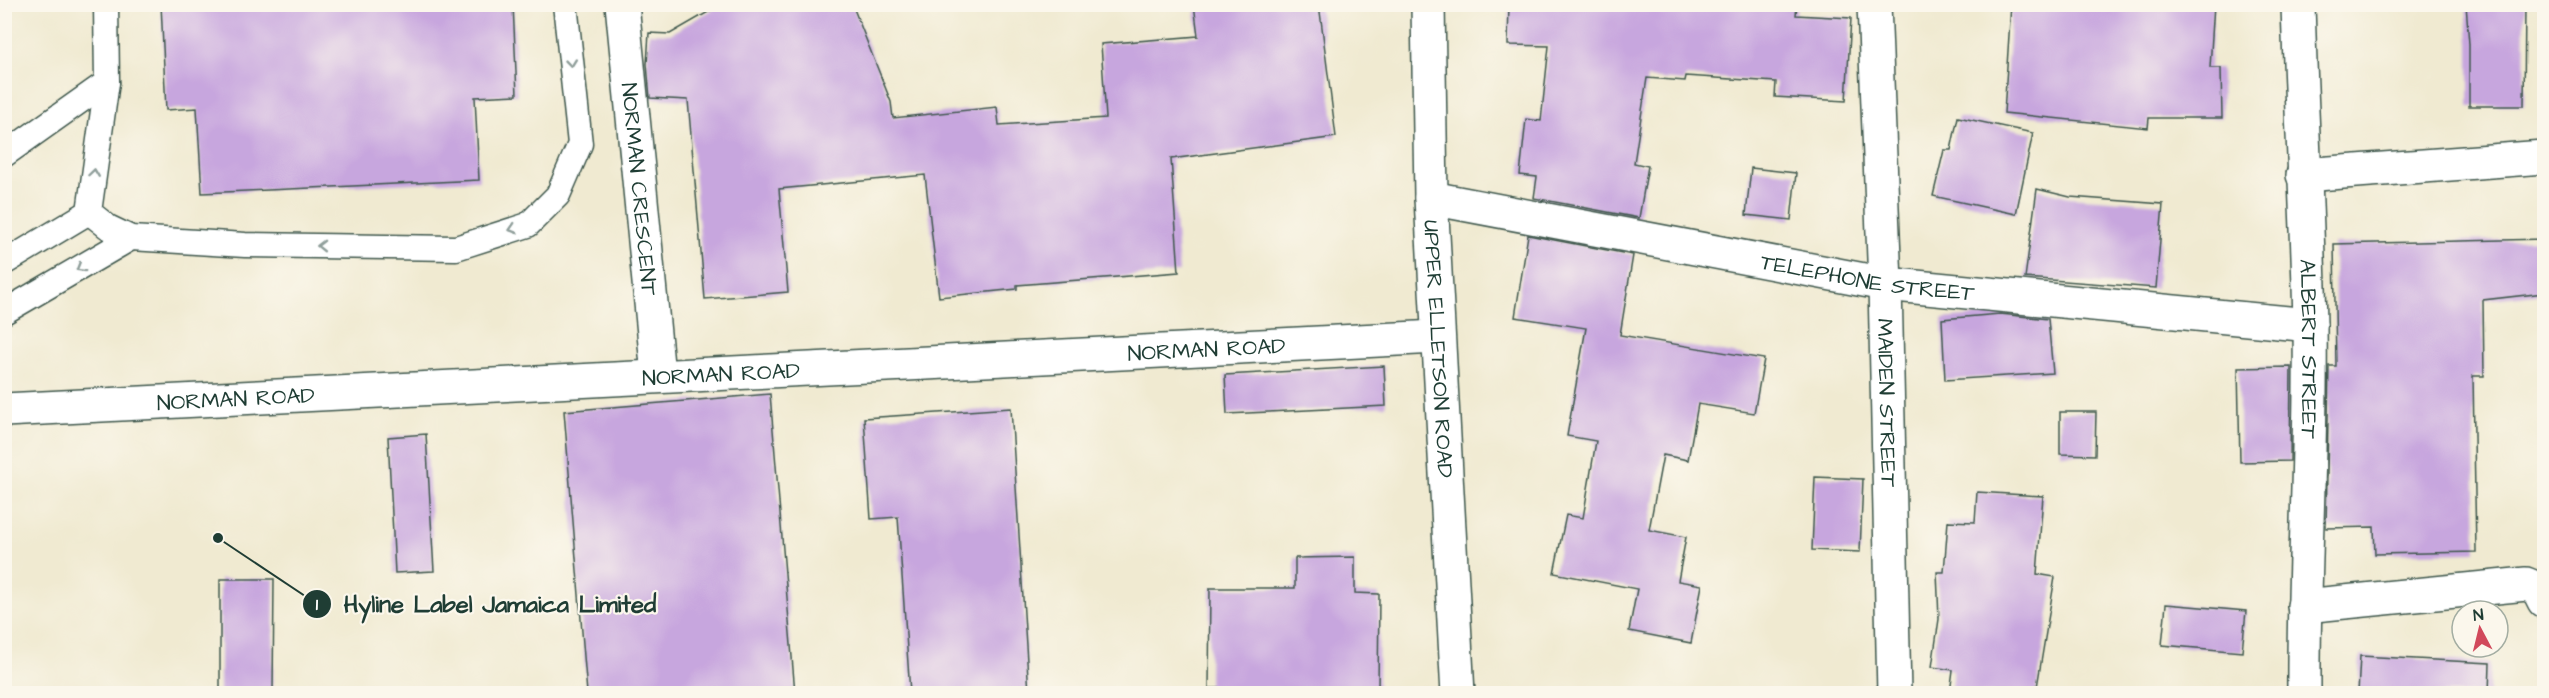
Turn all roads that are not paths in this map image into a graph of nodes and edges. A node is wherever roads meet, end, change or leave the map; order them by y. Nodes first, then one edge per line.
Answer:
1 (106, 4) edge
2 (565, 4) edge
3 (622, 4) edge
4 (1428, 4) edge
5 (1874, 4) edge
6 (2298, 4) edge
7 (107, 82) junction
8 (4, 156) edge
9 (2544, 157) edge
10 (2303, 175) junction
11 (1431, 198) junction
12 (89, 212) junction
13 (130, 238) junction
14 (4, 263) edge
15 (1885, 284) junction
16 (4, 312) edge
17 (2310, 326) junction
18 (1437, 337) junction
19 (658, 375) junction
20 (4, 410) edge
21 (2544, 601) edge
22 (2304, 606) junction
23 (1458, 693) edge
24 (1894, 693) edge
25 (2304, 693) edge

1 - 7 lane
2 -> 13 lane
3 - 19 street, NORMAN CRESCENT
4 - 11 street, UPPER ELLETSON ROAD
5 - 15 street, MAIDEN STREET
6 - 10 street, ALBERT STREET
7 - 8 lane
12 -> 7 lane
9 - 10 street
10 - 17 street, ALBERT STREET
11 - 15 street, TELEPHONE STREET
11 - 18 street, UPPER ELLETSON ROAD
12 - 13 lane
12 - 14 lane
13 -> 16 lane
15 - 17 street, TELEPHONE STREET
15 - 24 street, MAIDEN STREET
17 - 22 street, ALBERT STREET
18 - 19 street, NORMAN ROAD
18 - 23 street, UPPER ELLETSON ROAD
19 - 20 street, NORMAN ROAD
21 - 22 street
22 - 25 street, ALBERT STREET

